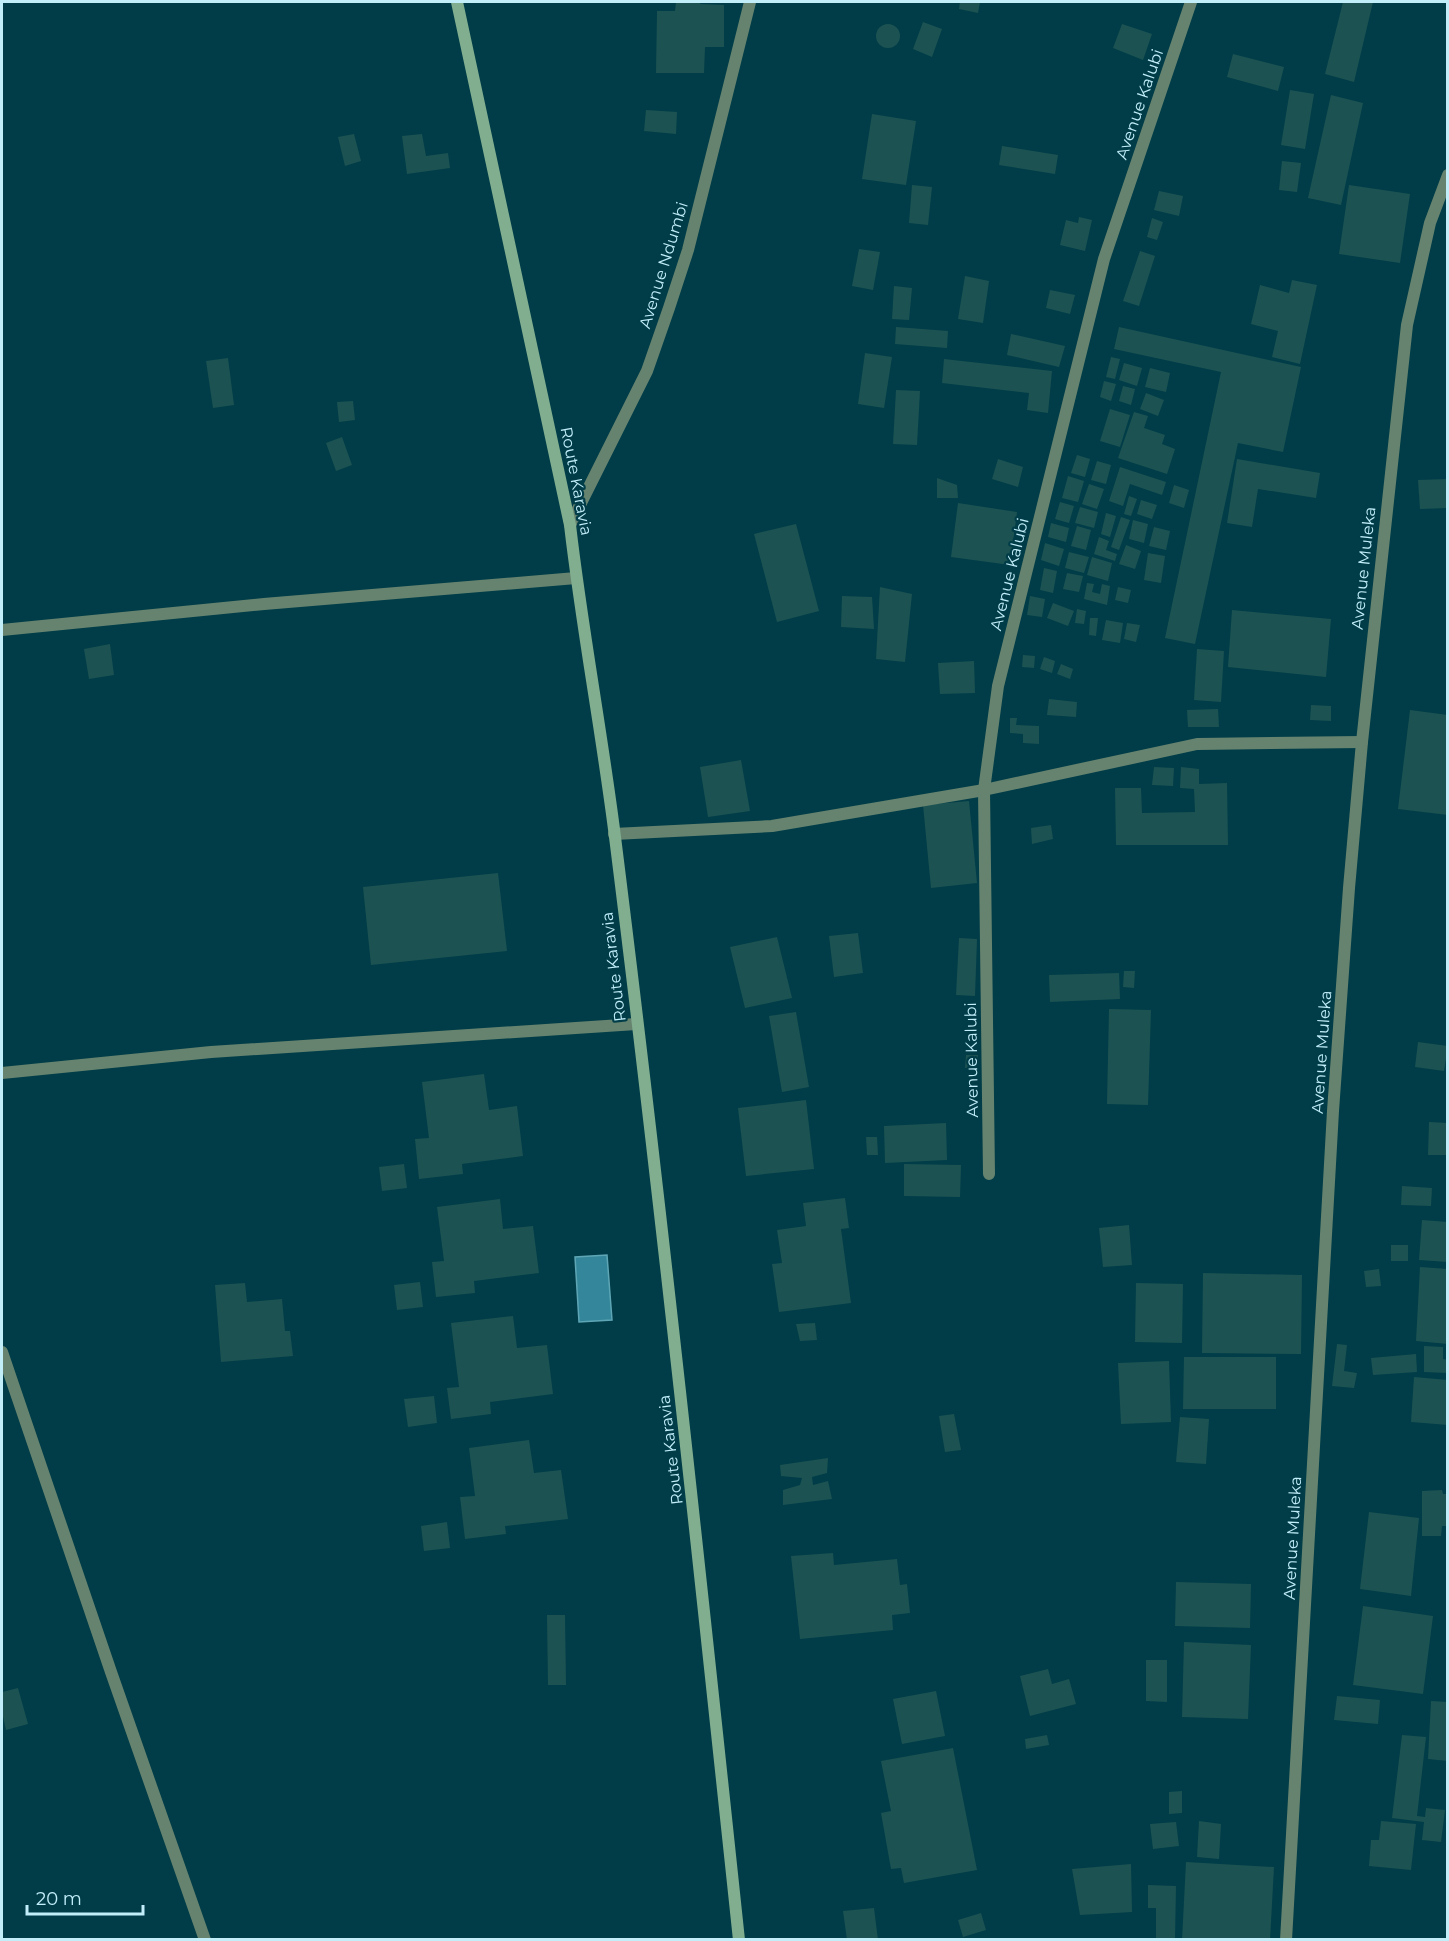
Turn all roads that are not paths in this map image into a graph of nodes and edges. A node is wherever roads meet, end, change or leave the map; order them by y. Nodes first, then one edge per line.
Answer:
1 (457, 2) edge
2 (750, 2) edge
3 (1191, 2) edge
4 (1448, 175) edge
5 (570, 525) junction
6 (576, 578) junction
7 (2, 630) edge
8 (1362, 742) junction
9 (984, 790) junction
10 (614, 834) junction
11 (636, 1024) junction
12 (2, 1073) edge
13 (989, 1174) dead end
14 (2, 1352) edge
15 (7, 1388) edge
16 (202, 1937) edge
17 (739, 1940) edge
18 (1286, 1940) edge

1 - 5 street, Route Karavia
2 - 5 street, Avenue Ndumbi
3 - 9 street, Avenue Kalubi
4 - 8 street, Avenue Muleka
5 - 6 street, Route Karavia
6 - 7 street
6 - 10 street, Route Karavia
8 - 9 street
8 - 18 street, Avenue Muleka
9 - 10 street
9 - 13 street, Avenue Kalubi
10 - 11 street, Route Karavia
11 - 12 street
11 - 17 street, Route Karavia
14 - 15 street
15 - 16 street

